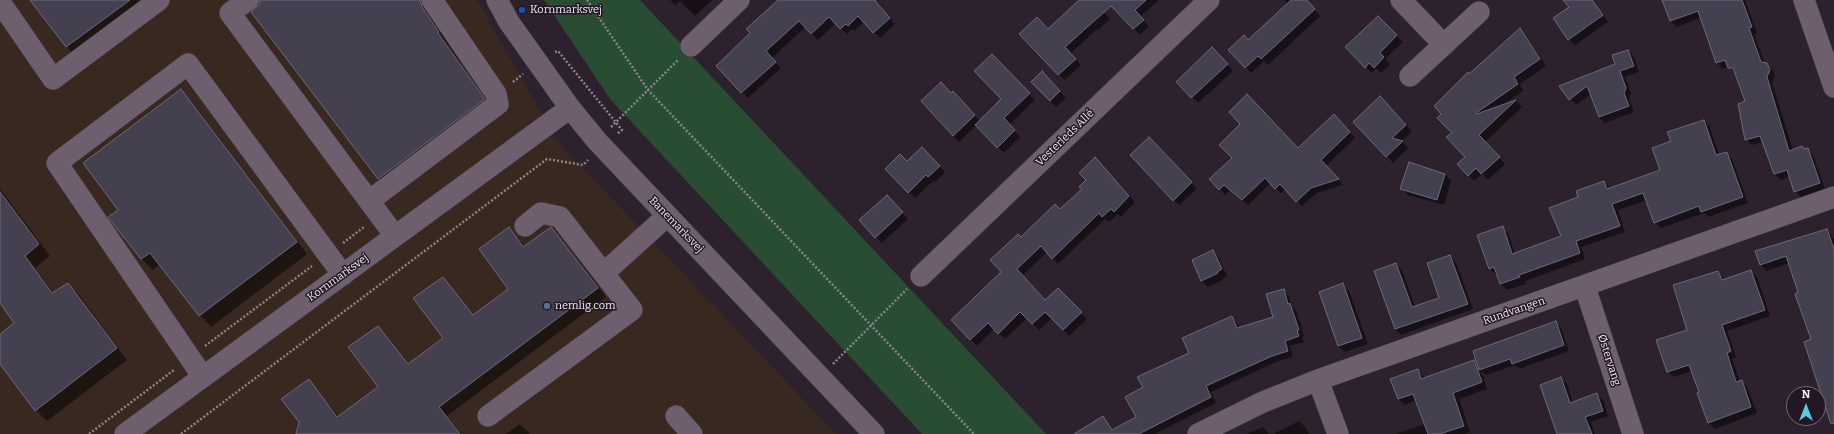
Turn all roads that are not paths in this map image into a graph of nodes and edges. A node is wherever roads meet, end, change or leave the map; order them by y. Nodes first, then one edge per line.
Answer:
1 (159, 0) edge
2 (248, 0) edge
3 (432, 0) edge
4 (497, 0) edge
5 (739, 0) edge
6 (1209, 0) edge
7 (1401, 0) edge
8 (1804, 0) edge
9 (0, 2) edge
10 (1479, 12) dead end
11 (1444, 45) junction
12 (691, 46) road end
13 (1410, 76) dead end
14 (1834, 87) edge
15 (570, 108) junction
16 (1834, 197) edge
17 (369, 201) junction
18 (667, 216) junction
19 (525, 226) dead end
20 (395, 236) junction
21 (604, 273) junction
22 (343, 275) junction
23 (920, 276) road end
24 (1585, 287) junction
25 (203, 377) junction
26 (1318, 380) junction
27 (488, 416) dead end
28 (676, 416) dead end
29 (126, 434) edge
30 (692, 434) edge
31 (874, 434) edge
32 (1198, 434) edge
33 (1338, 434) edge
34 (1633, 434) edge

1 - 9 street
2 - 17 street
3 - 17 street
4 - 15 street, Banemarksvej
5 - 12 street
6 - 23 street, Vesterleds Allé
7 - 11 street
8 - 14 street
10 - 11 street
11 - 13 street
15 - 18 street, Banemarksvej
15 - 20 street, Kornmarksvej
16 - 24 street, Rundvangen
17 - 20 street
18 - 21 street
18 - 31 street, Banemarksvej
19 - 21 street
20 - 22 street, Kornmarksvej
21 - 27 street
22 - 25 street, Kornmarksvej
22 - 25 street
24 - 26 street, Rundvangen
24 - 34 street, Østervang
25 - 29 street, Kornmarksvej
26 - 32 street, Rundvangen
26 - 33 street
28 - 30 street

